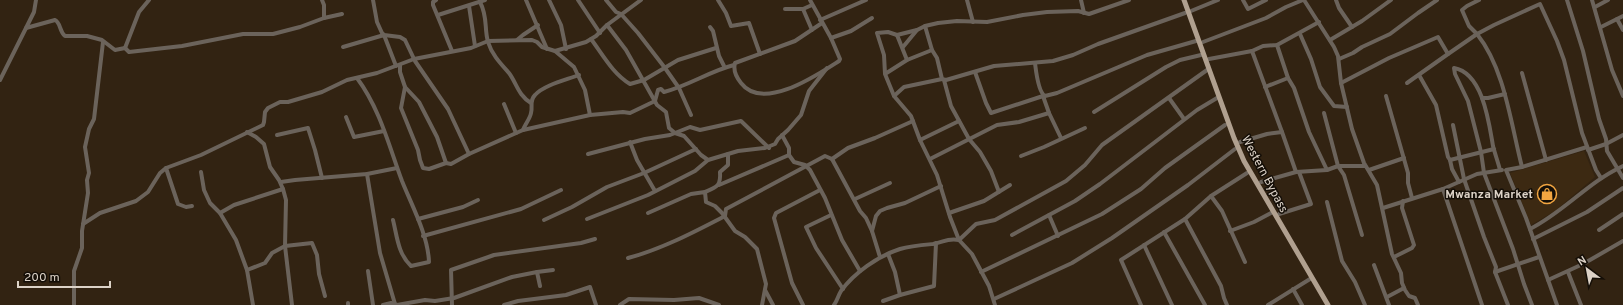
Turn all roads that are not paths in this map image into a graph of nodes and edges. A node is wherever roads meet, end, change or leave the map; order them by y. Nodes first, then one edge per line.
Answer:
1 (36, 0) edge
2 (149, 0) edge
3 (322, 0) edge
4 (373, 0) edge
5 (485, 0) edge
6 (526, 0) edge
7 (549, 0) edge
8 (578, 0) edge
9 (606, 0) edge
10 (641, 0) edge
11 (718, 0) edge
12 (810, 0) edge
13 (866, 0) edge
14 (967, 0) edge
15 (1081, 0) edge
16 (1129, 0) edge
17 (1184, 0) edge
18 (1218, 0) edge
19 (1243, 0) edge
20 (1266, 0) edge
21 (1304, 0) edge
22 (1336, 0) edge
23 (1391, 0) edge
24 (1437, 0) edge
25 (1479, 0) edge
26 (1567, 0) edge
27 (1592, 0) edge
28 (1608, 0) edge
29 (434, 1) edge
30 (480, 2) junction
31 (812, 5) junction
32 (469, 6) junction
33 (1594, 7) junction
34 (785, 9) dead end
35 (802, 9) junction
36 (1192, 11) dead end
37 (1084, 13) junction
38 (1185, 13) dead end
39 (342, 14) dead end
40 (621, 14) junction
41 (438, 16) junction
42 (1623, 16) edge
43 (324, 18) junction
44 (872, 18) dead end
45 (1617, 19) junction
46 (821, 22) junction
47 (973, 22) junction
48 (1319, 22) junction
49 (538, 25) junction
50 (607, 25) junction
51 (926, 26) junction
52 (710, 27) dead end
53 (1352, 27) junction
54 (1600, 27) junction
55 (26, 28) junction
56 (812, 30) junction
57 (917, 30) junction
58 (1623, 30) edge
59 (600, 33) junction
60 (1300, 34) junction
61 (1477, 34) junction
62 (384, 35) junction
63 (897, 35) junction
64 (831, 38) junction
65 (591, 39) junction
66 (517, 40) junction
67 (1330, 40) junction
68 (488, 41) junction
69 (1196, 41) dead end
70 (103, 42) junction
71 (1203, 42) dead end
72 (1277, 45) junction
73 (475, 46) junction
74 (342, 47) dead end
75 (125, 48) junction
76 (716, 48) junction
77 (903, 48) junction
78 (547, 49) junction
79 (566, 49) junction
80 (932, 50) junction
81 (452, 51) junction
82 (555, 51) junction
83 (1252, 51) junction
84 (760, 54) junction
85 (1201, 54) dead end
86 (1448, 54) junction
87 (1209, 58) dead end
88 (414, 59) junction
89 (1339, 59) junction
90 (907, 60) junction
91 (1035, 63) junction
92 (398, 65) junction
93 (734, 65) junction
94 (724, 66) dead end
95 (665, 68) junction
96 (827, 68) junction
97 (1207, 70) dead end
98 (975, 72) junction
99 (1522, 73) dead end
100 (884, 74) junction
101 (578, 75) junction
102 (1419, 75) junction
103 (357, 78) junction
104 (1288, 78) junction
105 (943, 79) junction
106 (0, 80) edge
107 (644, 80) junction
108 (1341, 83) junction
109 (1407, 83) dead end
110 (405, 87) junction
111 (1265, 87) junction
112 (679, 88) junction
113 (1505, 94) junction
114 (894, 96) junction
115 (1043, 96) junction
116 (1386, 96) dead end
117 (1623, 96) edge
118 (1169, 98) junction
119 (1216, 98) dead end
120 (1482, 98) junction
121 (655, 101) junction
122 (531, 103) junction
123 (504, 104) dead end
124 (1347, 107) junction
125 (1094, 112) dead end
126 (1049, 113) junction
127 (1324, 113) dead end
128 (590, 115) junction
129 (691, 115) dead end
130 (346, 117) dead end
131 (1184, 119) junction
132 (913, 121) junction
133 (959, 121) junction
134 (1225, 125) dead end
135 (1453, 125) dead end
136 (1085, 128) dead end
137 (523, 130) junction
138 (384, 131) junction
139 (247, 132) junction
140 (1282, 132) junction
141 (516, 133) junction
142 (677, 133) junction
143 (277, 135) dead end
144 (782, 135) junction
145 (1623, 135) edge
146 (1061, 138) junction
147 (969, 139) junction
148 (920, 140) junction
149 (630, 142) junction
150 (1240, 142) dead end
151 (1606, 144) junction
152 (769, 148) junction
153 (696, 149) junction
154 (1235, 149) dead end
155 (1494, 149) junction
156 (1588, 149) junction
157 (1482, 152) junction
158 (469, 154) junction
159 (588, 154) dead end
160 (728, 154) junction
161 (789, 155) junction
162 (1021, 156) dead end
163 (1404, 158) junction
164 (832, 159) junction
165 (930, 159) junction
166 (1460, 159) junction
167 (708, 160) junction
168 (1450, 160) junction
169 (1546, 160) junction
170 (446, 163) junction
171 (805, 165) junction
172 (1338, 166) junction
173 (1366, 166) junction
174 (1623, 166) edge
175 (1522, 167) junction
176 (166, 168) junction
177 (397, 168) junction
178 (1618, 168) junction
179 (1326, 170) junction
180 (1369, 170) junction
181 (1500, 170) junction
182 (1506, 170) junction
183 (201, 172) dead end
184 (1298, 172) junction
185 (644, 173) junction
186 (1247, 173) dead end
187 (1484, 173) junction
188 (367, 174) junction
189 (322, 178) junction
190 (1601, 178) junction
191 (1623, 178) edge
192 (1464, 179) junction
193 (281, 182) junction
194 (1260, 182) dead end
195 (1459, 182) junction
196 (890, 183) dead end
197 (719, 184) junction
198 (941, 186) junction
199 (1010, 186) dead end
200 (1623, 188) edge
201 (284, 189) junction
202 (1443, 189) junction
203 (560, 190) dead end
204 (820, 190) junction
205 (654, 191) junction
206 (705, 192) junction
207 (999, 192) junction
208 (1211, 196) junction
209 (1412, 198) junction
210 (855, 199) junction
211 (478, 200) dead end
212 (1403, 201) junction
213 (1327, 202) dead end
214 (192, 206) dead end
215 (1382, 208) junction
216 (220, 213) junction
217 (949, 213) junction
218 (1271, 213) dead end
219 (648, 214) dead end
220 (878, 214) junction
221 (1279, 214) dead end
222 (1623, 214) edge
223 (831, 215) junction
224 (1049, 215) junction
225 (725, 216) junction
226 (866, 218) junction
227 (418, 219) junction
228 (587, 219) dead end
229 (1185, 219) junction
230 (393, 220) dead end
231 (544, 220) dead end
232 (83, 224) junction
233 (1530, 229) junction
234 (1599, 230) dead end
235 (872, 231) junction
236 (1230, 231) junction
237 (1164, 232) junction
238 (1012, 235) dead end
239 (1362, 235) dead end
240 (423, 236) junction
241 (1058, 236) junction
242 (595, 239) dead end
243 (1533, 239) junction
244 (959, 240) junction
245 (1622, 243) edge
246 (936, 244) junction
247 (285, 246) junction
248 (1144, 246) junction
249 (888, 254) junction
250 (880, 257) junction
251 (1394, 257) junction
252 (1539, 257) junction
253 (628, 258) dead end
254 (1245, 262) dead end
255 (1518, 264) junction
256 (1374, 265) dead end
257 (247, 270) junction
258 (552, 270) dead end
259 (368, 271) dead end
260 (860, 271) junction
261 (538, 272) junction
262 (981, 272) junction
263 (1496, 272) junction
264 (1568, 272) junction
265 (1310, 279) dead end
266 (1548, 280) junction
267 (540, 286) dead end
268 (1404, 288) junction
269 (843, 289) junction
270 (1293, 289) junction
271 (765, 290) junction
272 (900, 295) junction
273 (325, 296) dead end
274 (1387, 297) junction
275 (452, 298) junction
276 (883, 301) dead end
277 (994, 303) edge
278 (395, 304) edge
279 (74, 305) edge
280 (253, 305) edge
281 (292, 305) edge
282 (373, 305) edge
283 (383, 305) edge
284 (452, 305) edge
285 (504, 305) edge
286 (596, 305) edge
287 (620, 305) edge
288 (719, 305) edge
289 (762, 305) edge
290 (773, 305) edge
291 (802, 305) edge
292 (834, 305) edge
293 (1141, 305) edge
294 (1172, 305) edge
295 (1205, 305) edge
296 (1227, 305) edge
297 (1268, 305) edge
298 (1302, 305) edge
299 (1328, 305) edge
300 (1365, 305) edge
301 (1389, 305) edge
302 (1418, 305) edge
303 (1482, 305) edge
304 (1508, 305) edge
305 (1532, 305) edge
306 (1556, 305) edge
307 (1581, 305) edge

1 - 55 street
2 - 75 street
3 - 43 street
4 - 62 street
5 - 30 street
6 - 49 street
7 - 79 street
8 - 59 street
9 - 40 street
10 - 40 street
11 - 84 street
12 - 31 street
13 - 46 street
14 - 47 street
15 - 37 street
16 - 37 street
17 - 299 main road, Western Bypass
18 - 36 street
19 - 20 street
21 - 48 street
21 - 71 street
22 - 53 street
23 - 53 street
24 - 89 street
25 - 61 street
26 - 151 street
27 - 33 street
28 - 33 street
29 - 41 street
30 - 32 street
30 - 68 street
31 - 35 street
31 - 46 street
32 - 41 street
32 - 73 street
33 - 54 street
34 - 35 street
35 - 56 street
37 - 47 street
38 - 91 street
39 - 43 street
40 - 50 street
40 - 95 street
41 - 81 street
42 - 45 street
43 - 75 street
44 - 64 street
45 - 54 street
45 - 58 street
46 - 56 street
46 - 64 street
47 - 51 street
48 - 60 street
48 - 67 street
49 - 66 street
49 - 78 street
50 - 59 street
50 - 107 street
51 - 57 street
51 - 80 street
52 - 76 street
53 - 67 street
54 - 117 street
55 - 70 street
55 - 106 street
56 - 84 street
57 - 63 street
57 - 77 street
59 - 65 street
60 - 72 street
60 - 124 street
61 - 86 street
61 - 113 street
61 - 156 street
62 - 74 street
62 - 88 street
62 - 92 street
63 - 77 street
63 - 100 street
64 - 96 street
65 - 79 street
65 - 107 street
66 - 68 street
66 - 78 street
67 - 89 street
68 - 73 street
68 - 122 street
69 - 115 street
70 - 75 street
70 - 232 street
72 - 83 street
72 - 104 street
73 - 81 street
76 - 94 street
76 - 95 street
77 - 90 street
78 - 82 street
79 - 82 street
80 - 90 street
80 - 105 street
81 - 88 street
82 - 101 street
83 - 87 street
83 - 111 street
84 - 93 street
85 - 125 street
86 - 102 street
86 - 108 street
88 - 92 street
88 - 158 street
89 - 108 street
90 - 100 street
91 - 98 street
91 - 115 street
92 - 103 street
92 - 110 street
93 - 96 street
93 - 112 street
95 - 107 street
95 - 112 street
96 - 144 street
97 - 118 street
98 - 105 street
98 - 115 street
99 - 169 street
100 - 114 street
101 - 122 street
101 - 128 street
102 - 109 street
102 - 168 street
103 - 138 street
103 - 139 street
104 - 111 street
104 - 179 street
105 - 114 street
105 - 133 street
107 - 121 street
108 - 124 street
110 - 170 street
110 - 170 street
111 - 140 street
112 - 121 street
112 - 129 street
113 - 120 street
113 - 175 street
114 - 132 street
115 - 126 street
116 - 163 street
118 - 131 street
118 - 244 street
119 - 131 street
120 - 155 street
120 - 157 street
121 - 128 street
121 - 142 street
122 - 137 street
123 - 141 street
124 - 173 street
126 - 146 street
126 - 147 street
127 - 172 street
128 - 137 street
130 - 138 street
131 - 224 street
132 - 148 street
132 - 164 street
133 - 147 street
133 - 148 street
134 - 241 street
135 - 166 street
136 - 146 street
137 - 141 street
138 - 177 street
139 - 176 street
139 - 193 street
140 - 150 street
140 - 184 street
141 - 158 street
142 - 149 street
142 - 152 street
142 - 153 street
143 - 189 street
144 - 152 street
144 - 161 street
145 - 151 street
146 - 162 street
147 - 165 street
147 - 207 street
148 - 165 street
149 - 159 street
149 - 185 street
151 - 156 street
151 - 178 street
152 - 160 street
153 - 167 street
153 - 185 street
154 - 277 street
155 - 157 street
155 - 181 street
156 - 169 street
156 - 190 street
157 - 166 street
157 - 187 street
158 - 170 street
160 - 167 street
160 - 197 street
161 - 171 street
161 - 197 street
163 - 180 street
163 - 209 street
164 - 171 street
164 - 210 street
165 - 198 street
166 - 168 street
166 - 192 street
167 - 205 street
168 - 195 street
169 - 175 street
171 - 204 street
171 - 225 street
172 - 173 street
172 - 179 street
172 - 239 street
173 - 180 street
174 - 178 street
175 - 182 street
176 - 214 street
176 - 232 street
177 - 188 street
177 - 227 street
178 - 190 street
178 - 191 street
179 - 184 street
180 - 215 street
181 - 182 street
181 - 187 street
182 - 233 street
183 - 216 street
184 - 194 street
184 - 221 street
185 - 205 street
185 - 231 street
186 - 208 street
187 - 192 street
187 - 255 street
188 - 189 street
188 - 278 street
189 - 193 street
190 - 233 street
192 - 195 street
192 - 263 street
193 - 201 street
195 - 202 street
196 - 210 street
197 - 206 street
198 - 217 street
198 - 220 street
199 - 207 street
200 - 243 street
201 - 216 street
201 - 247 street
202 - 209 street
202 - 303 street
203 - 240 street
204 - 223 street
204 - 291 street
205 - 228 street
206 - 219 street
206 - 225 street
207 - 217 street
208 - 229 street
208 - 236 street
209 - 212 street
210 - 226 street
211 - 227 street
212 - 215 street
212 - 251 street
213 - 300 street
215 - 251 street
216 - 257 street
217 - 244 street
218 - 236 street
220 - 226 street
220 - 235 street
222 - 234 street
223 - 260 street
223 - 269 street
224 - 238 street
224 - 241 street
225 - 253 street
225 - 271 street
226 - 235 street
227 - 240 street
229 - 237 street
229 - 296 street
230 - 240 street
232 - 279 street
233 - 243 street
235 - 250 street
236 - 254 street
237 - 248 street
237 - 295 street
241 - 262 street
242 - 275 street
243 - 252 street
244 - 246 street
244 - 262 street
245 - 264 street
246 - 249 street
246 - 272 street
247 - 257 street
247 - 273 street
247 - 281 street
248 - 293 street
248 - 294 street
249 - 250 street
249 - 272 street
250 - 260 street
251 - 268 street
252 - 255 street
252 - 266 street
255 - 263 street
255 - 305 street
256 - 274 street
257 - 280 street
258 - 261 street
259 - 282 street
260 - 269 street
261 - 267 street
261 - 275 street
262 - 277 street
263 - 304 street
264 - 266 street
264 - 307 street
265 - 270 street
266 - 306 street
268 - 274 street
268 - 302 street
269 - 292 street
270 - 297 street
270 - 298 street
271 - 289 street
271 - 290 street
272 - 276 street
274 - 301 street
275 - 278 street
275 - 284 street
278 - 283 street
285 - 286 street
287 - 288 street

